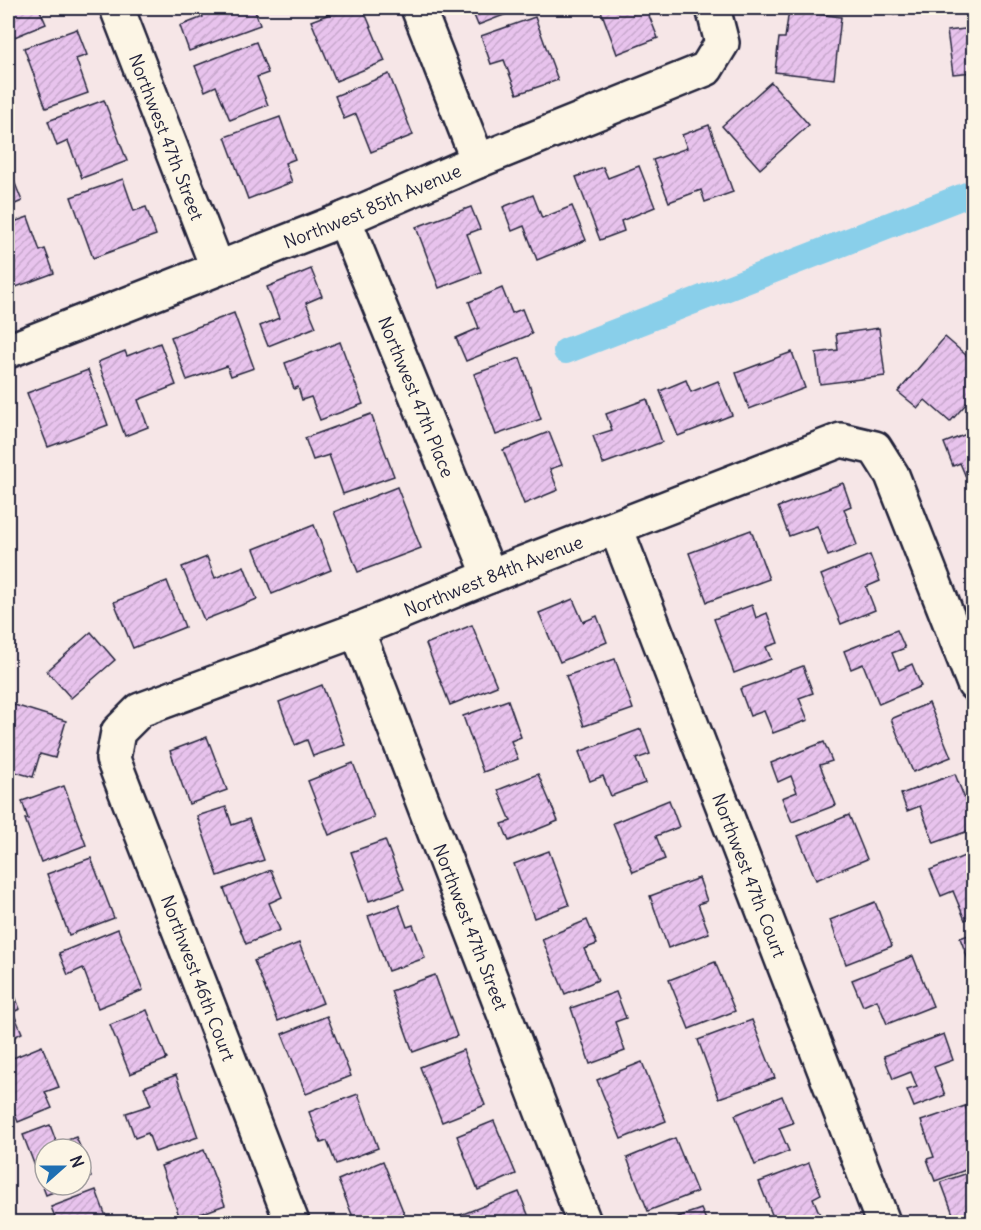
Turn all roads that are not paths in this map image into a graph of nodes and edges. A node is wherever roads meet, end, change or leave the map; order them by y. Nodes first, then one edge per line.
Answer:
1 (117, 8) edge
2 (418, 8) edge
3 (713, 8) edge
4 (478, 161) junction
5 (344, 219) junction
6 (217, 267) junction
7 (8, 351) edge
8 (616, 528) junction
9 (490, 576) junction
10 (357, 630) junction
11 (974, 684) edge
12 (118, 732) joint
13 (292, 1222) edge
14 (584, 1222) edge
15 (883, 1222) edge

1 - 6 street, Northwest 47th Street
2 - 4 street
3 - 4 street, Northwest 85th Avenue
4 - 5 street, Northwest 85th Avenue
5 - 6 street, Northwest 85th Avenue
5 - 9 street, Northwest 47th Place
6 - 7 street, Northwest 85th Avenue
8 - 9 street, Northwest 84th Avenue
8 - 11 street, Northwest 84th Avenue
8 - 15 street, Northwest 47th Court
9 - 10 street, Northwest 84th Avenue
10 - 12 street, Northwest 84th Avenue
10 - 14 street, Northwest 47th Street
12 - 13 street, Northwest 46th Court

